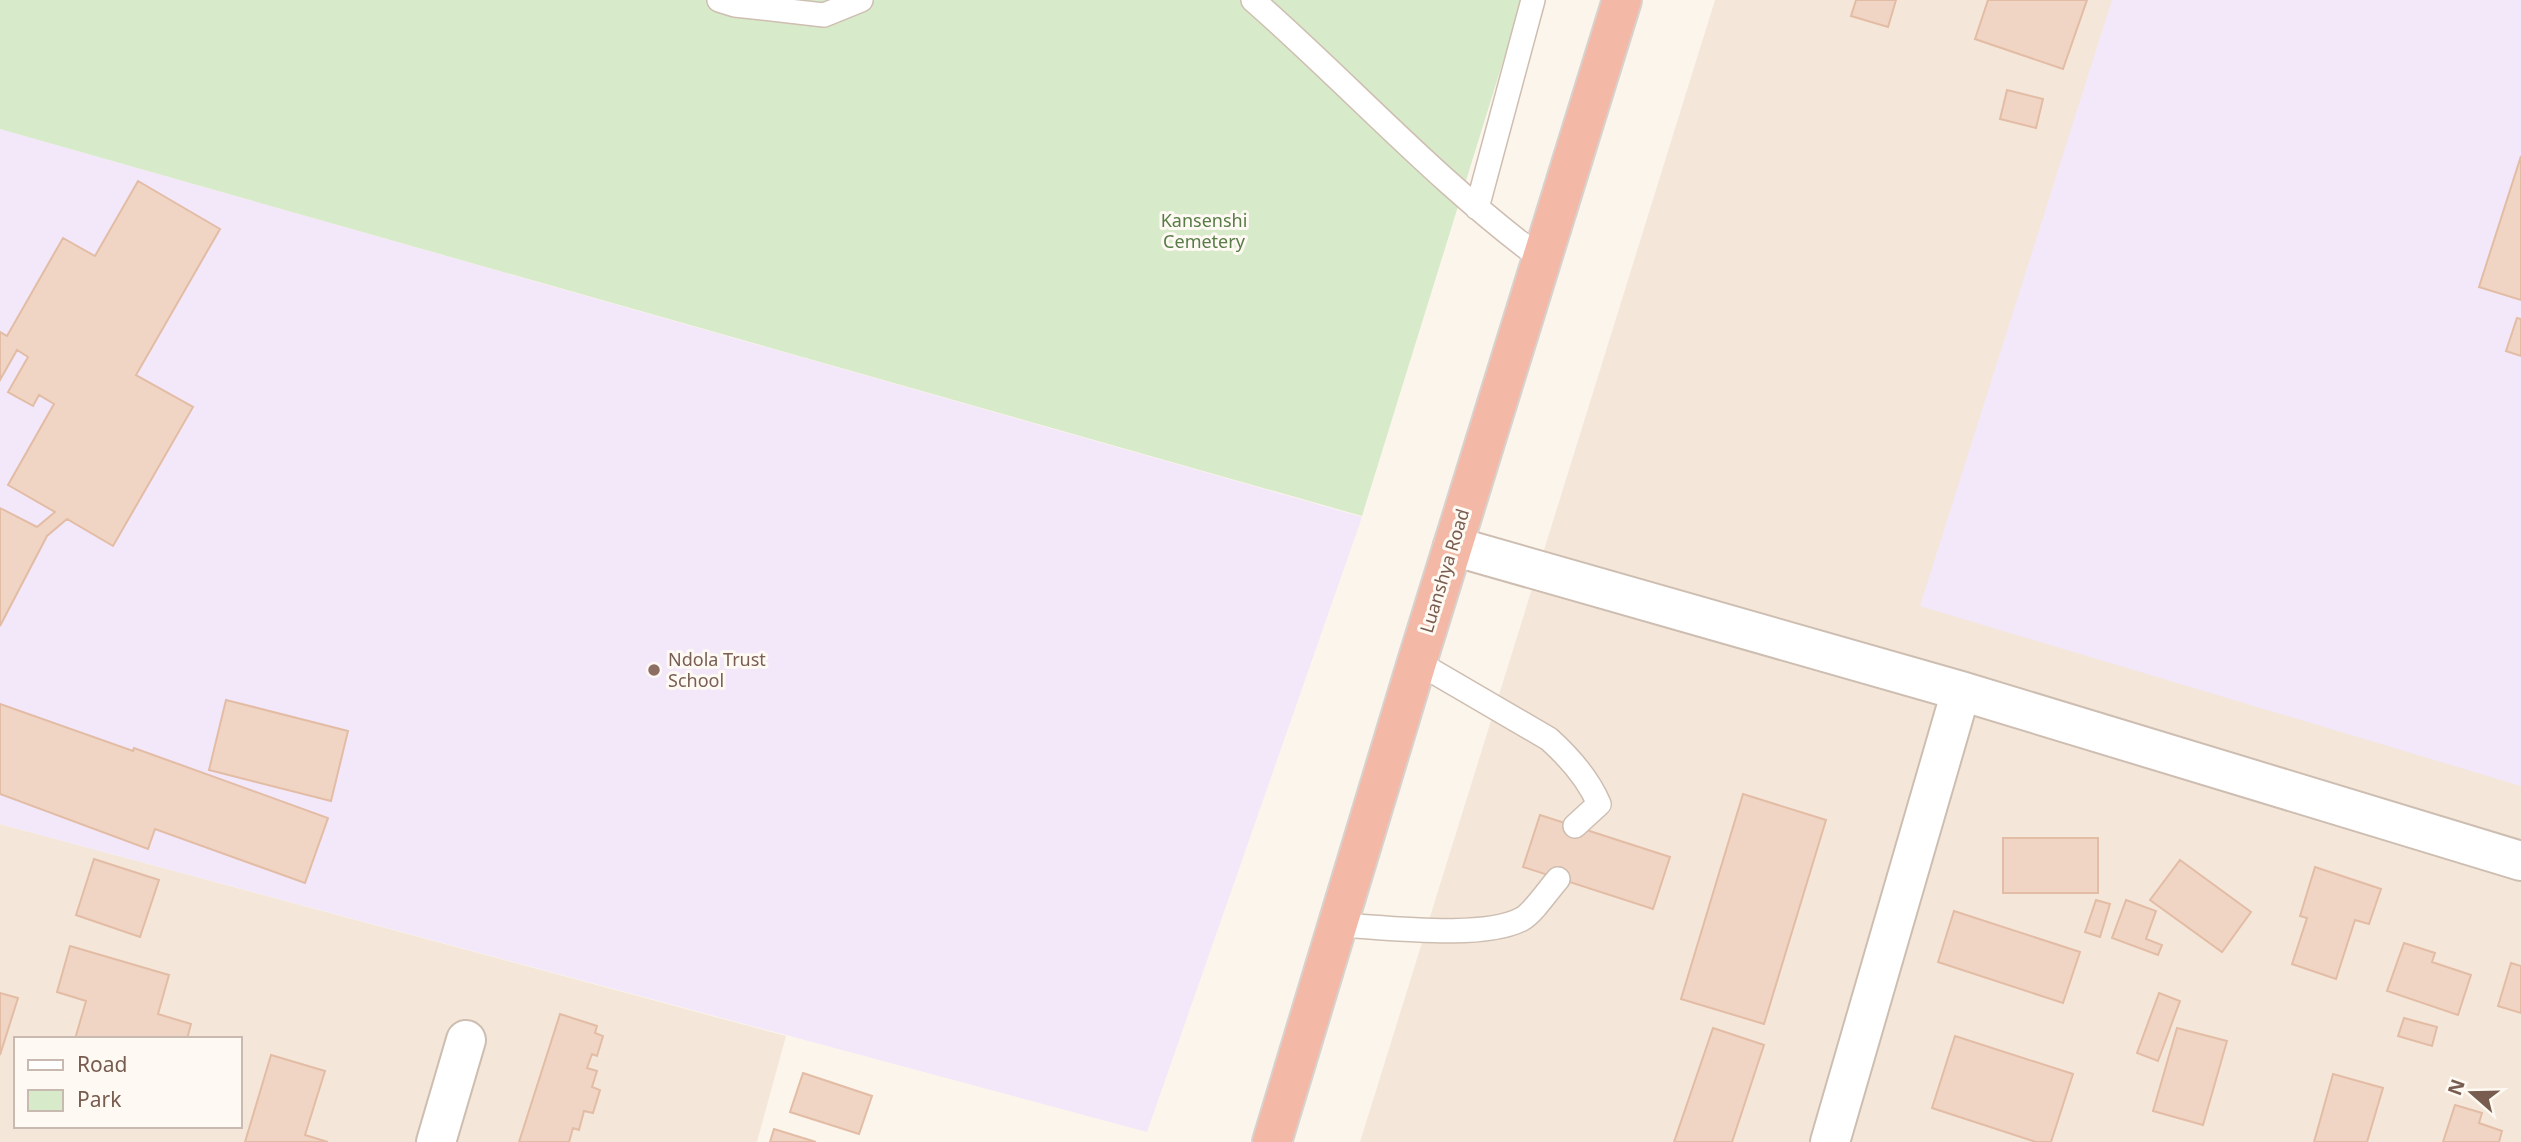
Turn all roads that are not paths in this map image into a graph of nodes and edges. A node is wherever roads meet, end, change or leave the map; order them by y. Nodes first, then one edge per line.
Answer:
1 (719, 0) edge
2 (861, 0) edge
3 (1254, 0) edge
4 (1533, 0) edge
5 (1622, 0) edge
6 (1477, 208) junction
7 (1543, 260) junction
8 (1453, 546) junction
9 (1417, 663) junction
10 (1961, 691) junction
11 (1575, 827) dead end
12 (2521, 861) edge
13 (1558, 879) dead end
14 (1339, 925) junction
15 (466, 1040) dead end
16 (436, 1142) edge
17 (1272, 1142) edge
18 (1830, 1142) edge

1 - 2 lane
3 - 6 lane
4 - 6 lane
5 - 7 highway, Luanshya Road
6 - 7 lane
7 - 8 highway, Luanshya Road
8 - 9 highway, Luanshya Road
8 - 10 street
9 - 11 lane
9 - 14 highway, Luanshya Road
10 - 12 street
10 - 18 street
13 - 14 lane
14 - 17 highway, Luanshya Road
15 - 16 street

